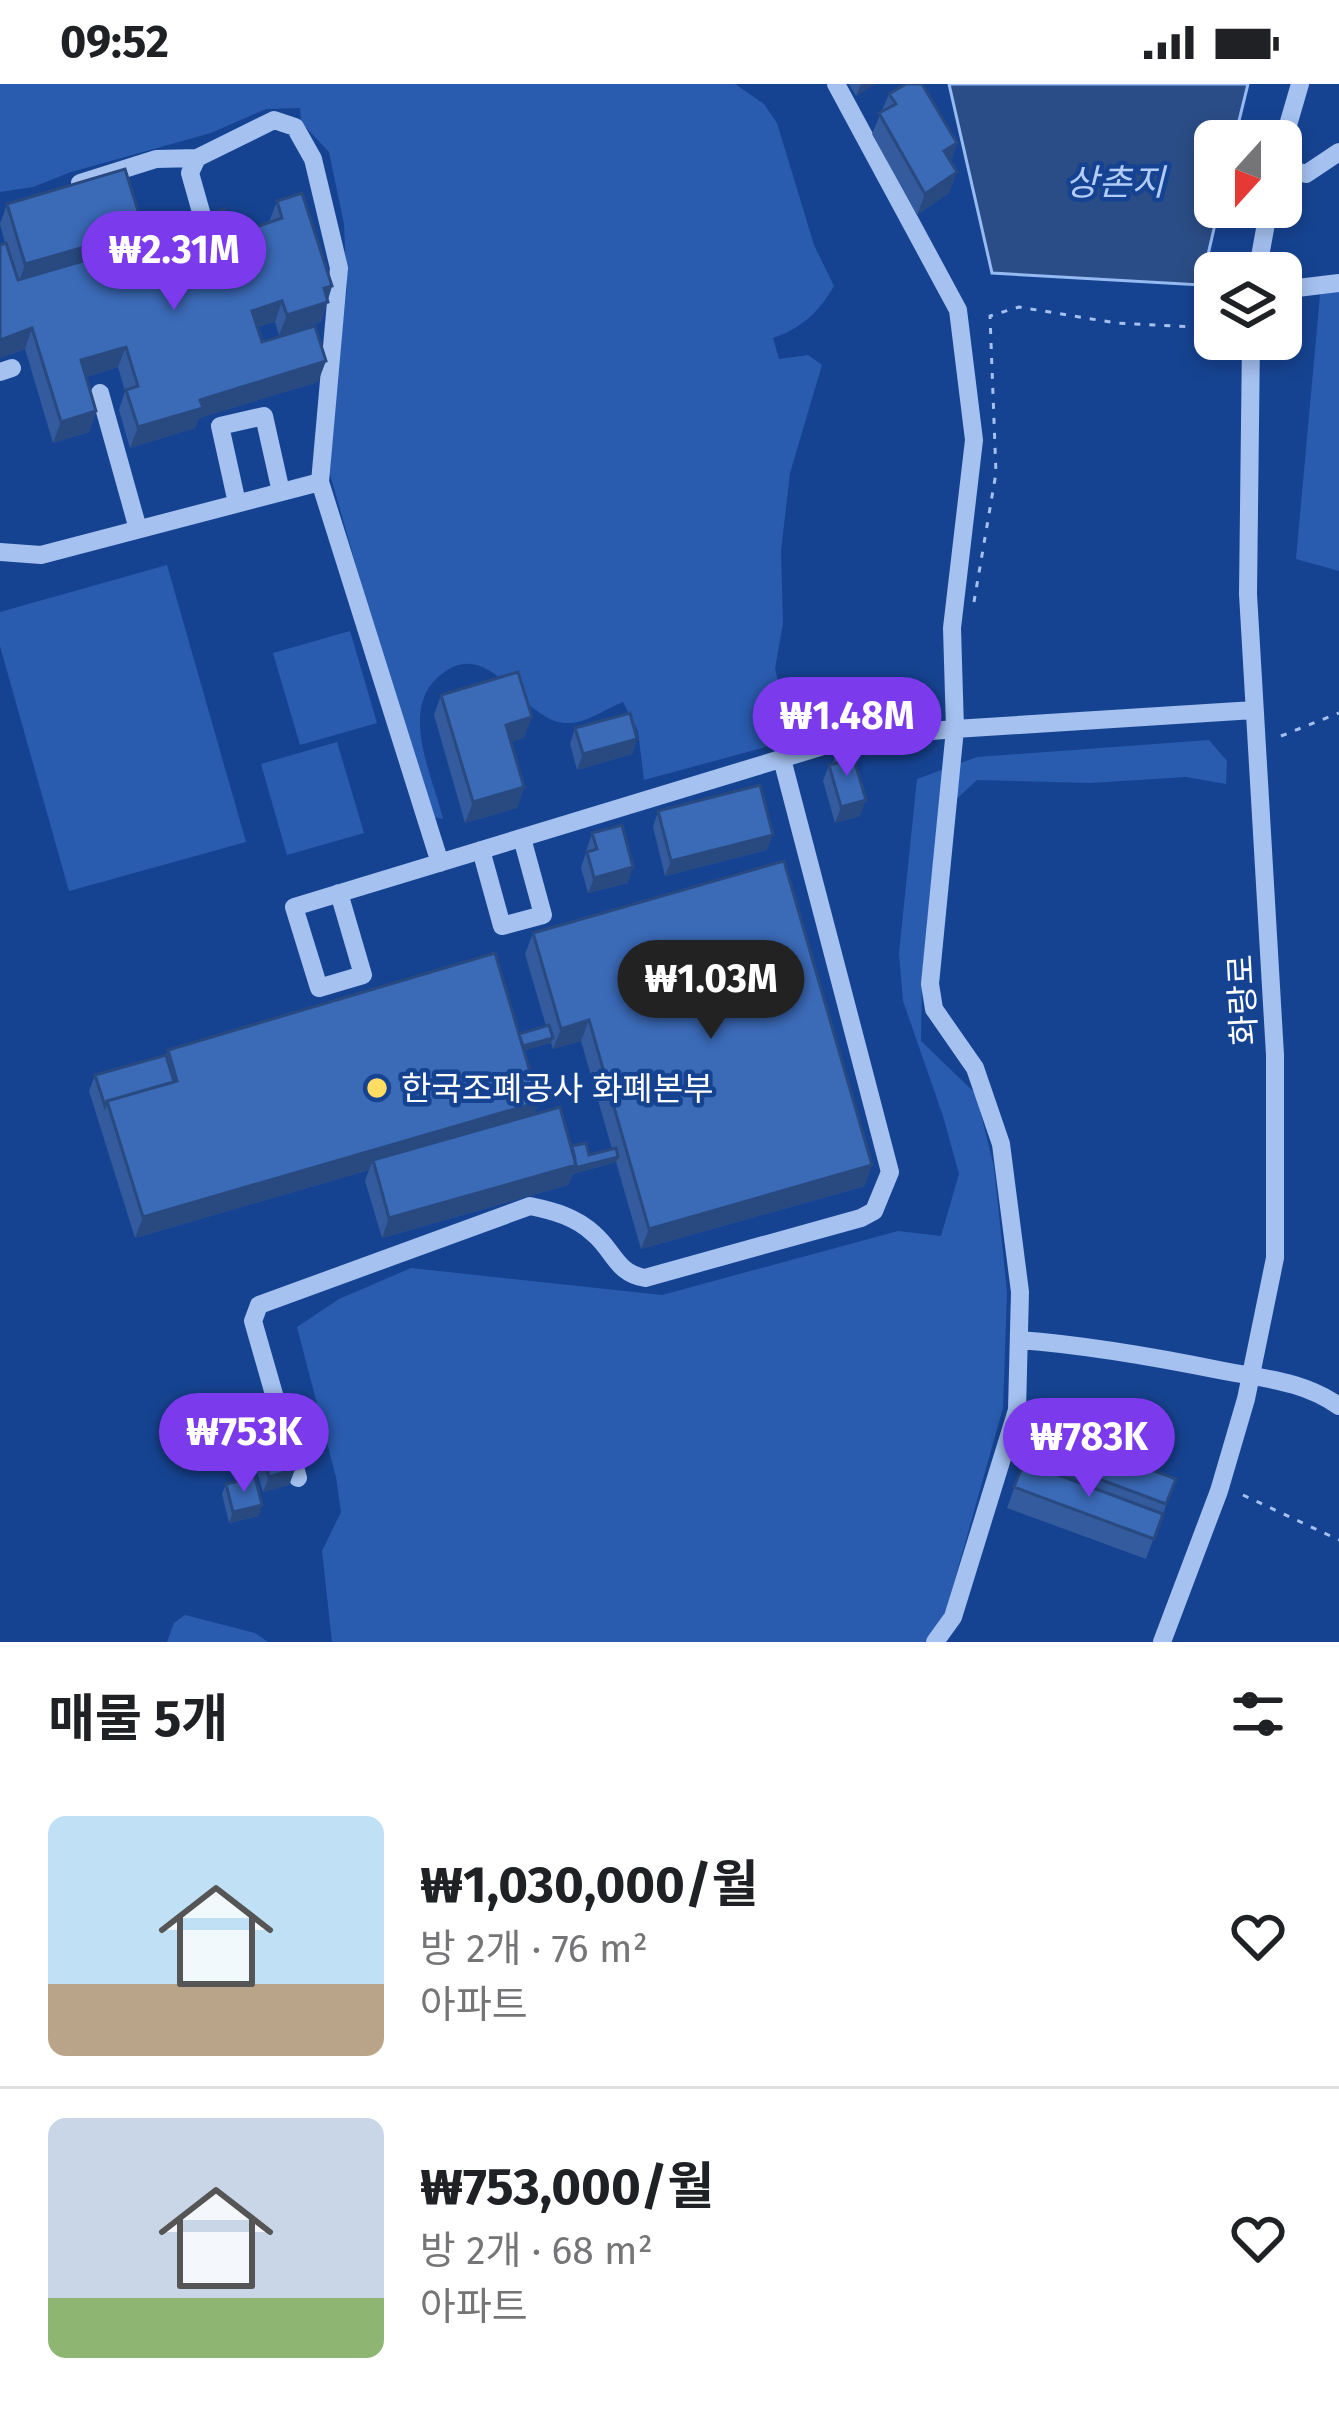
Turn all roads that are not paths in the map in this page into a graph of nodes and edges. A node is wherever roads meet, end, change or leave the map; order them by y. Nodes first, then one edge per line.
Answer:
1 (836, 84) edge
2 (1300, 84) edge
3 (1289, 120) edge
4 (1339, 152) edge
5 (197, 158) junction
6 (1302, 173) edge
7 (67, 188) edge
8 (203, 219) edge
9 (1339, 283) edge
10 (1302, 287) edge
11 (1251, 360) edge
12 (100, 393) dead end
13 (320, 482) junction
14 (281, 492) junction
15 (237, 503) junction
16 (138, 529) junction
17 (0, 552) edge
18 (1254, 710) junction
19 (955, 729) junction
20 (782, 759) junction
21 (522, 838) junction
22 (481, 850) junction
23 (440, 862) junction
24 (339, 893) junction
25 (844, 998) junction
26 (821, 1004) edge
27 (1018, 1340) junction
28 (1251, 1376) junction
29 (1339, 1406) edge
30 (298, 1478) edge
31 (935, 1642) edge
32 (1162, 1642) edge

1 - 19 street
2 - 3 street
4 - 6 street
5 - 7 street
5 - 8 street
5 - 13 street
9 - 10 street
11 - 18 street, 화랑로
12 - 16 street
13 - 14 street
13 - 23 street
14 - 15 street
14 - 15 street
15 - 16 street
16 - 17 street
18 - 19 street
18 - 28 street, 화랑로
19 - 20 street
19 - 27 street
20 - 21 street
20 - 25 street
21 - 22 street
21 - 22 street
22 - 23 street
23 - 24 street
24 - 24 street
25 - 26 street
25 - 30 street
27 - 28 street
27 - 31 street
28 - 29 street
28 - 32 street, 화랑로

